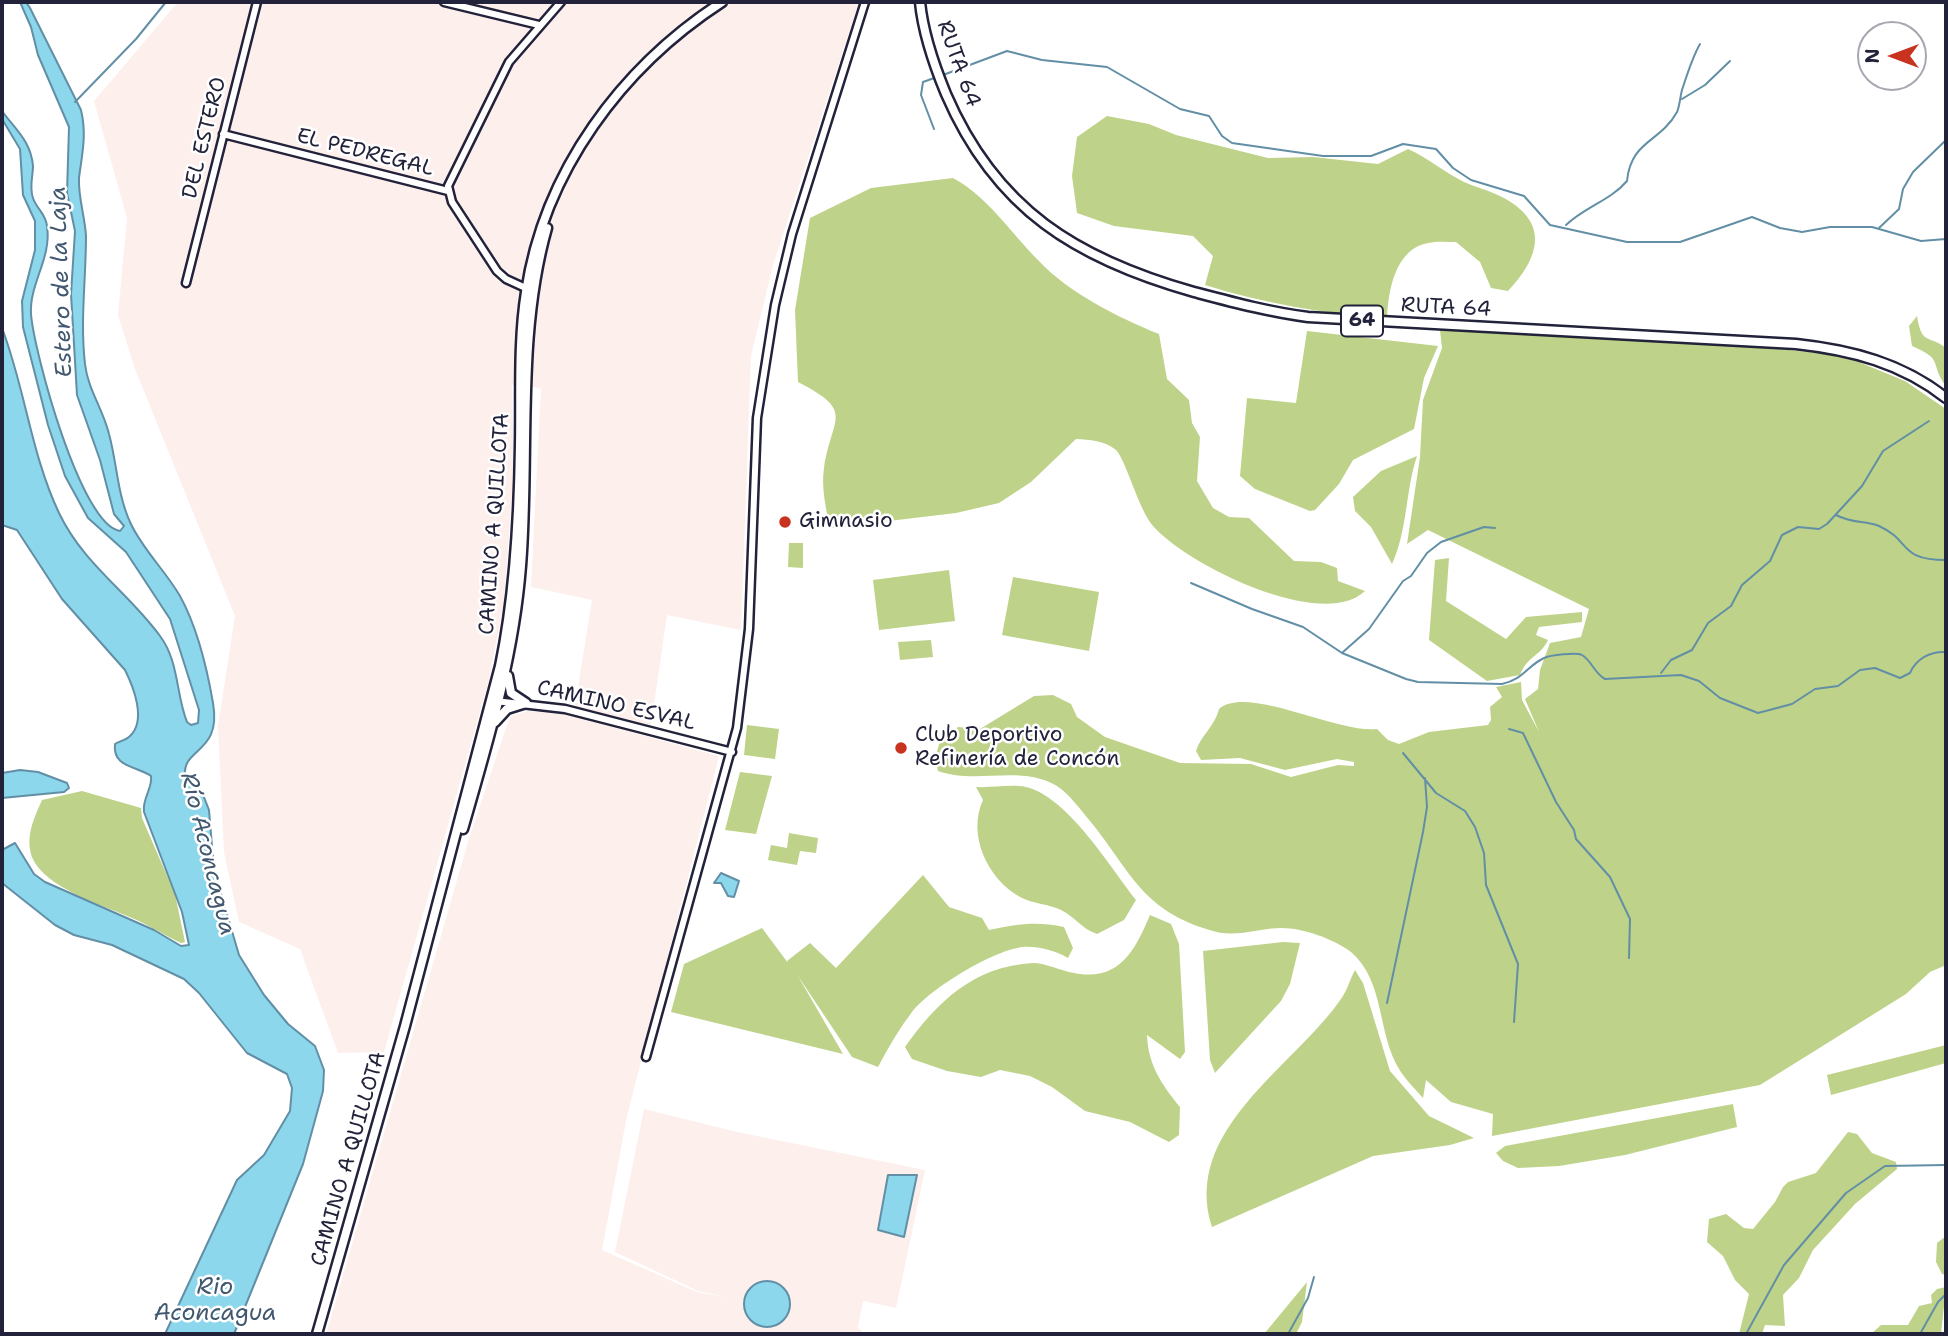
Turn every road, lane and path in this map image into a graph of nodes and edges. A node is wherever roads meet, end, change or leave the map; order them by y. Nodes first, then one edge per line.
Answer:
1 (257, 2) edge
2 (444, 2) edge
3 (561, 2) edge
4 (722, 2) edge
5 (865, 2) edge
6 (920, 2) edge
7 (539, 25) junction
8 (223, 134) junction
9 (448, 191) junction
10 (186, 283) dead end
11 (530, 290) junction
12 (1946, 398) edge
13 (510, 657) junction
14 (495, 701) junction
15 (526, 703) junction
16 (486, 745) junction
17 (732, 752) junction
18 (414, 993) junction
19 (646, 1057) dead end
20 (317, 1334) edge

1 - 8 street, DEL ESTERO
2 - 7 street
3 - 7 street
4 - 11 main road, CAMINO A QUILLOTA
5 - 17 street
6 - 12 main road, RUTA 64 / 64
7 - 9 street
8 - 9 street, EL PEDREGAL
8 - 10 street, DEL ESTERO
9 - 11 street, EL PEDREGAL
11 - 13 main road, CAMINO A QUILLOTA
11 - 14 main road, CAMINO A QUILLOTA
13 - 14 main road, CAMINO A QUILLOTA
13 - 15 main road
14 - 15 street, CAMINO ESVAL
14 - 16 main road, CAMINO A QUILLOTA
14 - 18 main road, CAMINO A QUILLOTA
15 - 16 main road
15 - 17 street, CAMINO ESVAL
16 - 18 main road, CAMINO A QUILLOTA
17 - 19 street
18 - 20 main road, CAMINO A QUILLOTA

